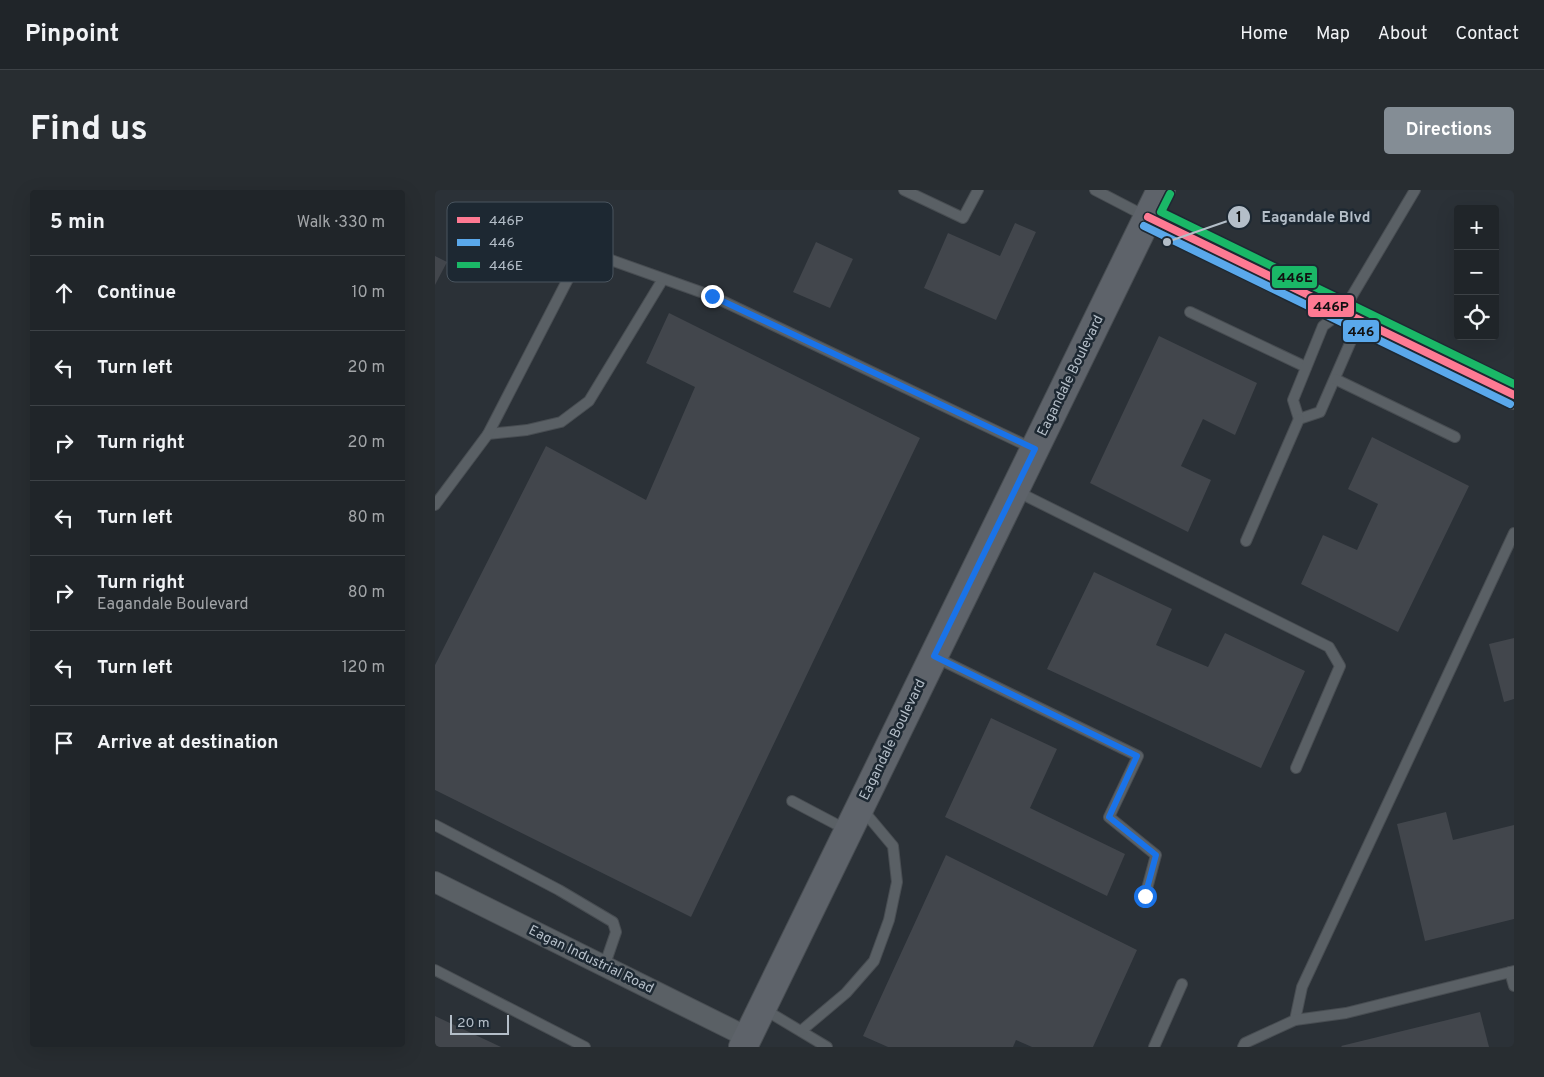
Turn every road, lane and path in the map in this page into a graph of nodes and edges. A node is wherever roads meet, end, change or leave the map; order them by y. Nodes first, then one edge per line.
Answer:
1 (904, 190) edge
2 (979, 190) edge
3 (1095, 190) edge
4 (1161, 190) edge
5 (1415, 190) edge
6 (1148, 218) junction
7 (613, 261) edge
8 (663, 279) junction
9 (566, 282) edge
10 (1343, 311) junction
11 (1189, 312) dead end
12 (1306, 367) junction
13 (1335, 379) junction
14 (1514, 394) edge
15 (1299, 419) junction
16 (488, 434) junction
17 (1455, 437) dead end
18 (1035, 449) junction
19 (1015, 490) junction
20 (435, 506) edge
21 (1514, 533) edge
22 (1246, 541) dead end
23 (934, 656) junction
24 (1296, 768) dead end
25 (792, 801) dead end
26 (854, 818) junction
27 (435, 825) edge
28 (435, 882) edge
29 (1145, 896) dead end
30 (604, 967) junction
31 (435, 970) edge
32 (1512, 971) edge
33 (1182, 984) dead end
34 (1514, 986) edge
35 (762, 1008) junction
36 (1295, 1020) junction
37 (801, 1031) junction
38 (745, 1042) edge
39 (585, 1047) edge
40 (827, 1047) edge
41 (1154, 1047) edge
42 (1243, 1047) edge

1 - 2 lane
3 - 6 lane
4 - 6 street, Eagandale Boulevard
5 - 10 lane
6 - 10 street
6 - 18 street, Eagandale Boulevard
7 - 8 lane
8 - 16 lane
8 - 18 lane
9 - 16 lane
10 - 12 lane
10 - 13 lane
10 - 14 street
11 - 12 lane
12 - 15 lane
13 - 15 lane
13 - 17 lane
15 - 22 lane
16 - 20 lane
18 - 19 street, Eagandale Boulevard
19 - 23 street, Eagandale Boulevard
19 - 24 lane
21 - 36 lane
23 - 26 street, Eagandale Boulevard
23 - 29 lane
25 - 26 lane
26 - 35 street, Eagandale Boulevard
26 - 37 lane
27 - 30 lane
28 - 30 street, Eagan Industrial Road
30 - 38 street, Eagan Industrial Road
31 - 39 lane
32 - 34 lane
32 - 36 lane
33 - 41 lane
35 - 37 lane
35 - 38 street, Eagandale Boulevard
36 - 42 lane
37 - 40 lane

